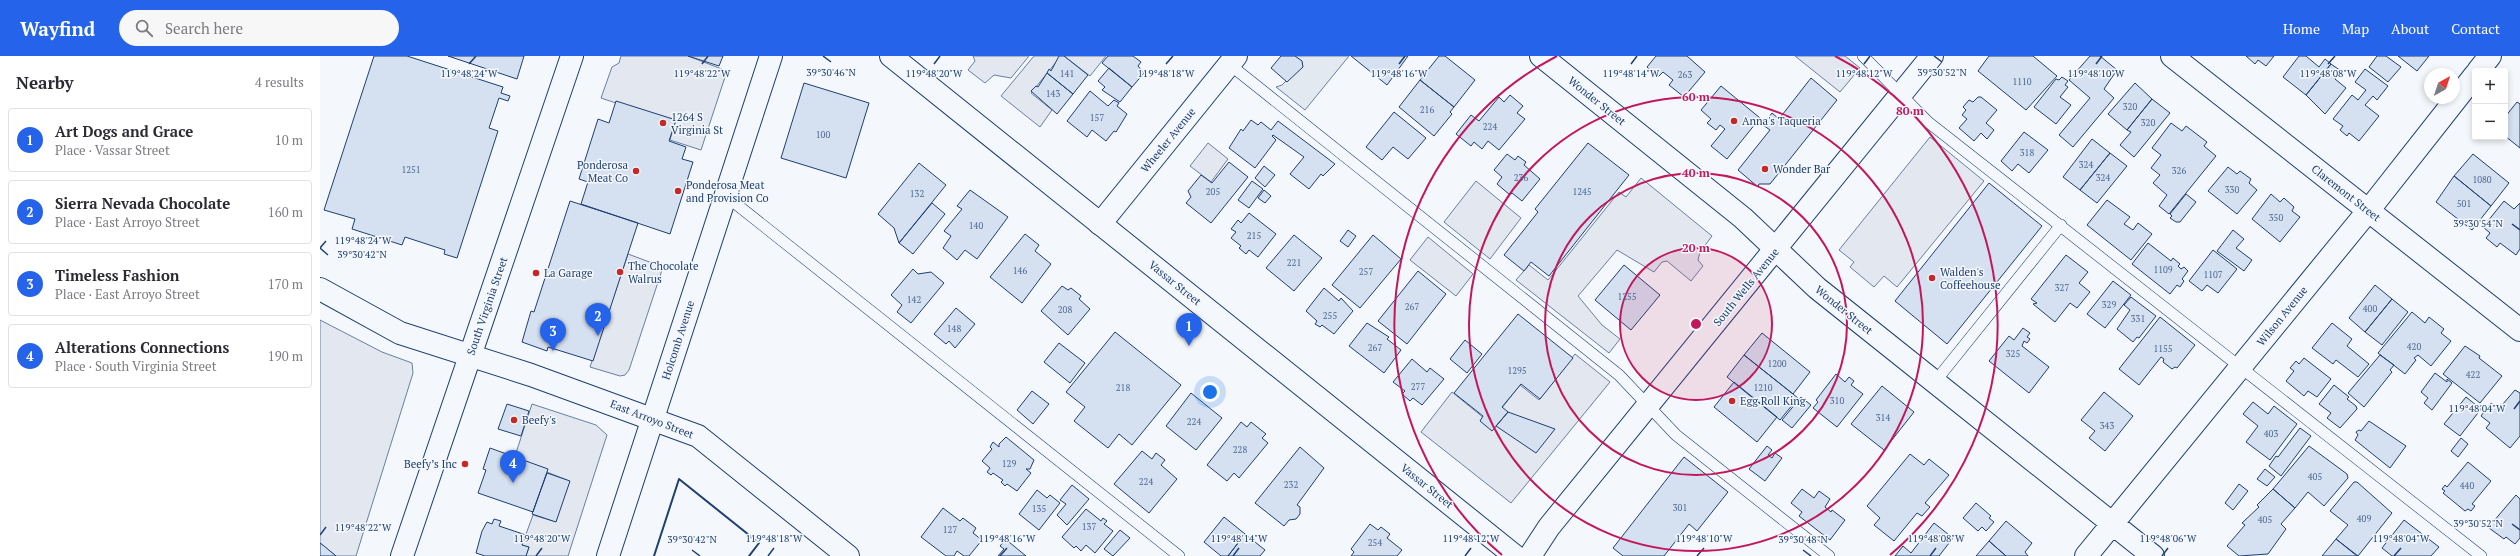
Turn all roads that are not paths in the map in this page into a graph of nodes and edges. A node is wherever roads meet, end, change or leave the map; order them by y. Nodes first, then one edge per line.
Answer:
1 (572, 56) edge
2 (771, 56) edge
3 (891, 56) edge
4 (1541, 56) edge
5 (1863, 56) edge
6 (1932, 56) edge
7 (2172, 56) edge
8 (2490, 56) edge
9 (1233, 60) edge
10 (2480, 68) edge
11 (2472, 79) edge
12 (1901, 94) junction
13 (726, 196) junction
14 (2368, 211) junction
15 (1100, 224) junction
16 (2061, 225) junction
17 (1776, 250) junction
18 (320, 289) edge
19 (2520, 330) edge
20 (469, 357) junction
21 (2241, 367) junction
22 (1934, 383) junction
23 (1648, 406) junction
24 (652, 419) junction
25 (2113, 524) junction
26 (402, 556) edge
27 (608, 556) edge
28 (848, 556) edge
29 (1179, 556) edge
30 (1515, 556) edge
31 (1530, 556) edge
32 (1829, 556) edge
33 (2086, 556) edge
34 (2153, 556) edge
35 (2481, 556) edge

1 - 20 street, South Virginia Street
2 - 13 street, Holcomb Avenue
3 - 15 street, Vassar Street
4 - 17 street, Wonder Street
5 - 12 lane
6 - 12 street, South Wells Avenue
7 - 14 street, Claremont Street
8 - 10 street
9 - 15 street, Wheeler Avenue
9 - 23 lane
11 - 14 street, Wilson Avenue
12 - 16 lane
12 - 17 street, South Wells Avenue
13 - 24 street, Holcomb Avenue
13 - 29 lane
14 - 19 street, Claremont Street
14 - 21 street, Wilson Avenue
15 - 30 street, Vassar Street
16 - 21 lane
16 - 22 lane
17 - 22 street, Wonder Street
17 - 23 street, South Wells Avenue
18 - 20 street, East Arroyo Street
20 - 24 street, East Arroyo Street
20 - 26 street, South Virginia Street
21 - 25 street, Wilson Avenue
21 - 35 lane
22 - 25 street, Wonder Street
23 - 31 street, South Wells Avenue
23 - 32 lane
24 - 27 street, Holcomb Avenue
24 - 28 street, East Arroyo Street
25 - 33 street, Wilson Avenue
25 - 34 street, Wonder Street

